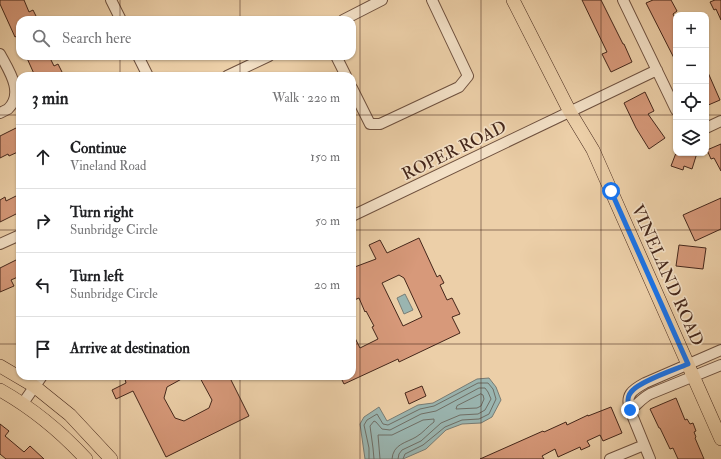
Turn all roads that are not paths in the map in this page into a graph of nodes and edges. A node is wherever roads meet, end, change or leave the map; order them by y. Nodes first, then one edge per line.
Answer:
1 (111, 0) edge
2 (382, 0) edge
3 (432, 0) edge
4 (513, 0) edge
5 (623, 0) edge
6 (118, 16) edge
7 (351, 16) edge
8 (0, 54) edge
9 (140, 60) edge
10 (261, 60) edge
11 (338, 60) edge
12 (657, 70) junction
13 (146, 72) edge
14 (235, 72) edge
15 (344, 72) edge
16 (356, 96) edge
17 (673, 104) edge
18 (570, 112) junction
19 (0, 113) edge
20 (721, 121) edge
21 (709, 127) edge
22 (356, 214) edge
23 (16, 237) edge
24 (0, 244) edge
25 (721, 350) edge
26 (721, 365) edge
27 (0, 366) edge
28 (691, 370) junction
29 (16, 372) edge
30 (38, 381) edge
31 (644, 382) junction
32 (0, 390) edge
33 (650, 394) junction
34 (23, 403) junction
35 (630, 410) junction
36 (721, 439) edge
37 (644, 445) junction
38 (86, 459) edge
39 (111, 459) edge
40 (610, 459) edge
41 (650, 459) edge

1 - 6 street
2 - 7 street
3 - 16 street
4 - 18 main road, VINELAND ROAD
5 - 12 street
8 - 19 street
9 - 13 street
10 - 14 street
11 - 15 street
12 - 17 street
12 - 18 street, ROPER ROAD
18 - 22 street, ROPER ROAD
18 - 28 main road, VINELAND ROAD
20 - 21 street
23 - 24 street
25 - 28 street
26 - 28 street
27 - 29 main road
28 - 31 street
28 - 33 street
28 - 36 main road, VINELAND ROAD
30 - 34 street
30 - 39 main road
31 - 33 street
31 - 35 street
32 - 34 main road
33 - 35 street
34 - 38 main road
35 - 37 street
37 - 40 street
37 - 41 street

